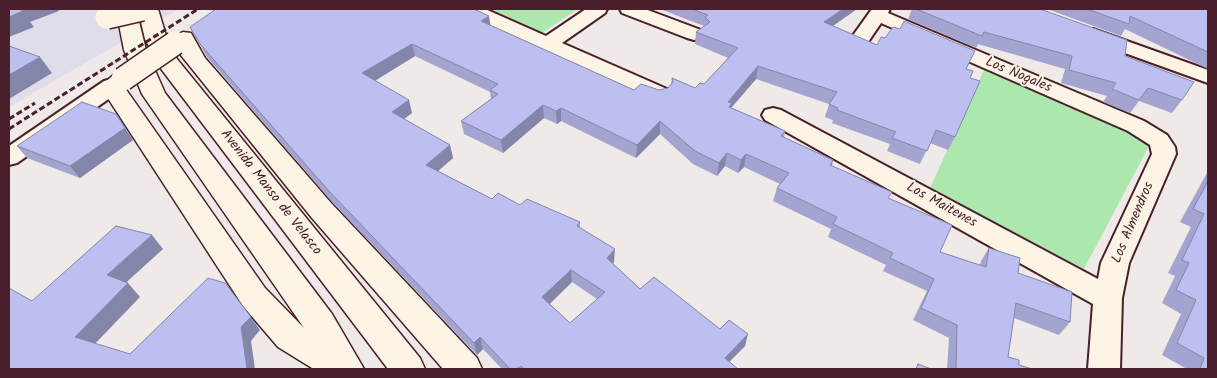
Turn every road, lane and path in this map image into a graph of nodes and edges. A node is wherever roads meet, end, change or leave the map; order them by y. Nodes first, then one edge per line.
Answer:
1 (142, 9) edge
2 (148, 9) edge
3 (598, 9) edge
4 (629, 9) edge
5 (111, 12) edge
6 (879, 12) edge
7 (478, 13) edge
8 (1078, 29) edge
9 (694, 34) dead end
10 (858, 41) edge
11 (548, 44) junction
12 (1208, 77) edge
13 (117, 82) junction
14 (659, 94) edge
15 (774, 115) dead end
16 (1158, 140) joint
17 (9, 157) edge
18 (1108, 298) junction
19 (345, 366) edge
20 (408, 369) edge
21 (465, 369) edge
22 (1104, 369) edge

1 - 5 main road, bridge
2 - 20 main road, Avenida Manso de Velasco
3 - 11 street
4 - 9 street
5 - 19 main road
6 - 10 street
6 - 16 street, Los Nogales
7 - 11 street
8 - 12 street
11 - 14 street
13 - 17 street
13 - 19 main road
13 - 21 main road, bridge
15 - 18 street, Los Maitenes
16 - 18 street, Los Almendros
18 - 22 street, Los Almendros

